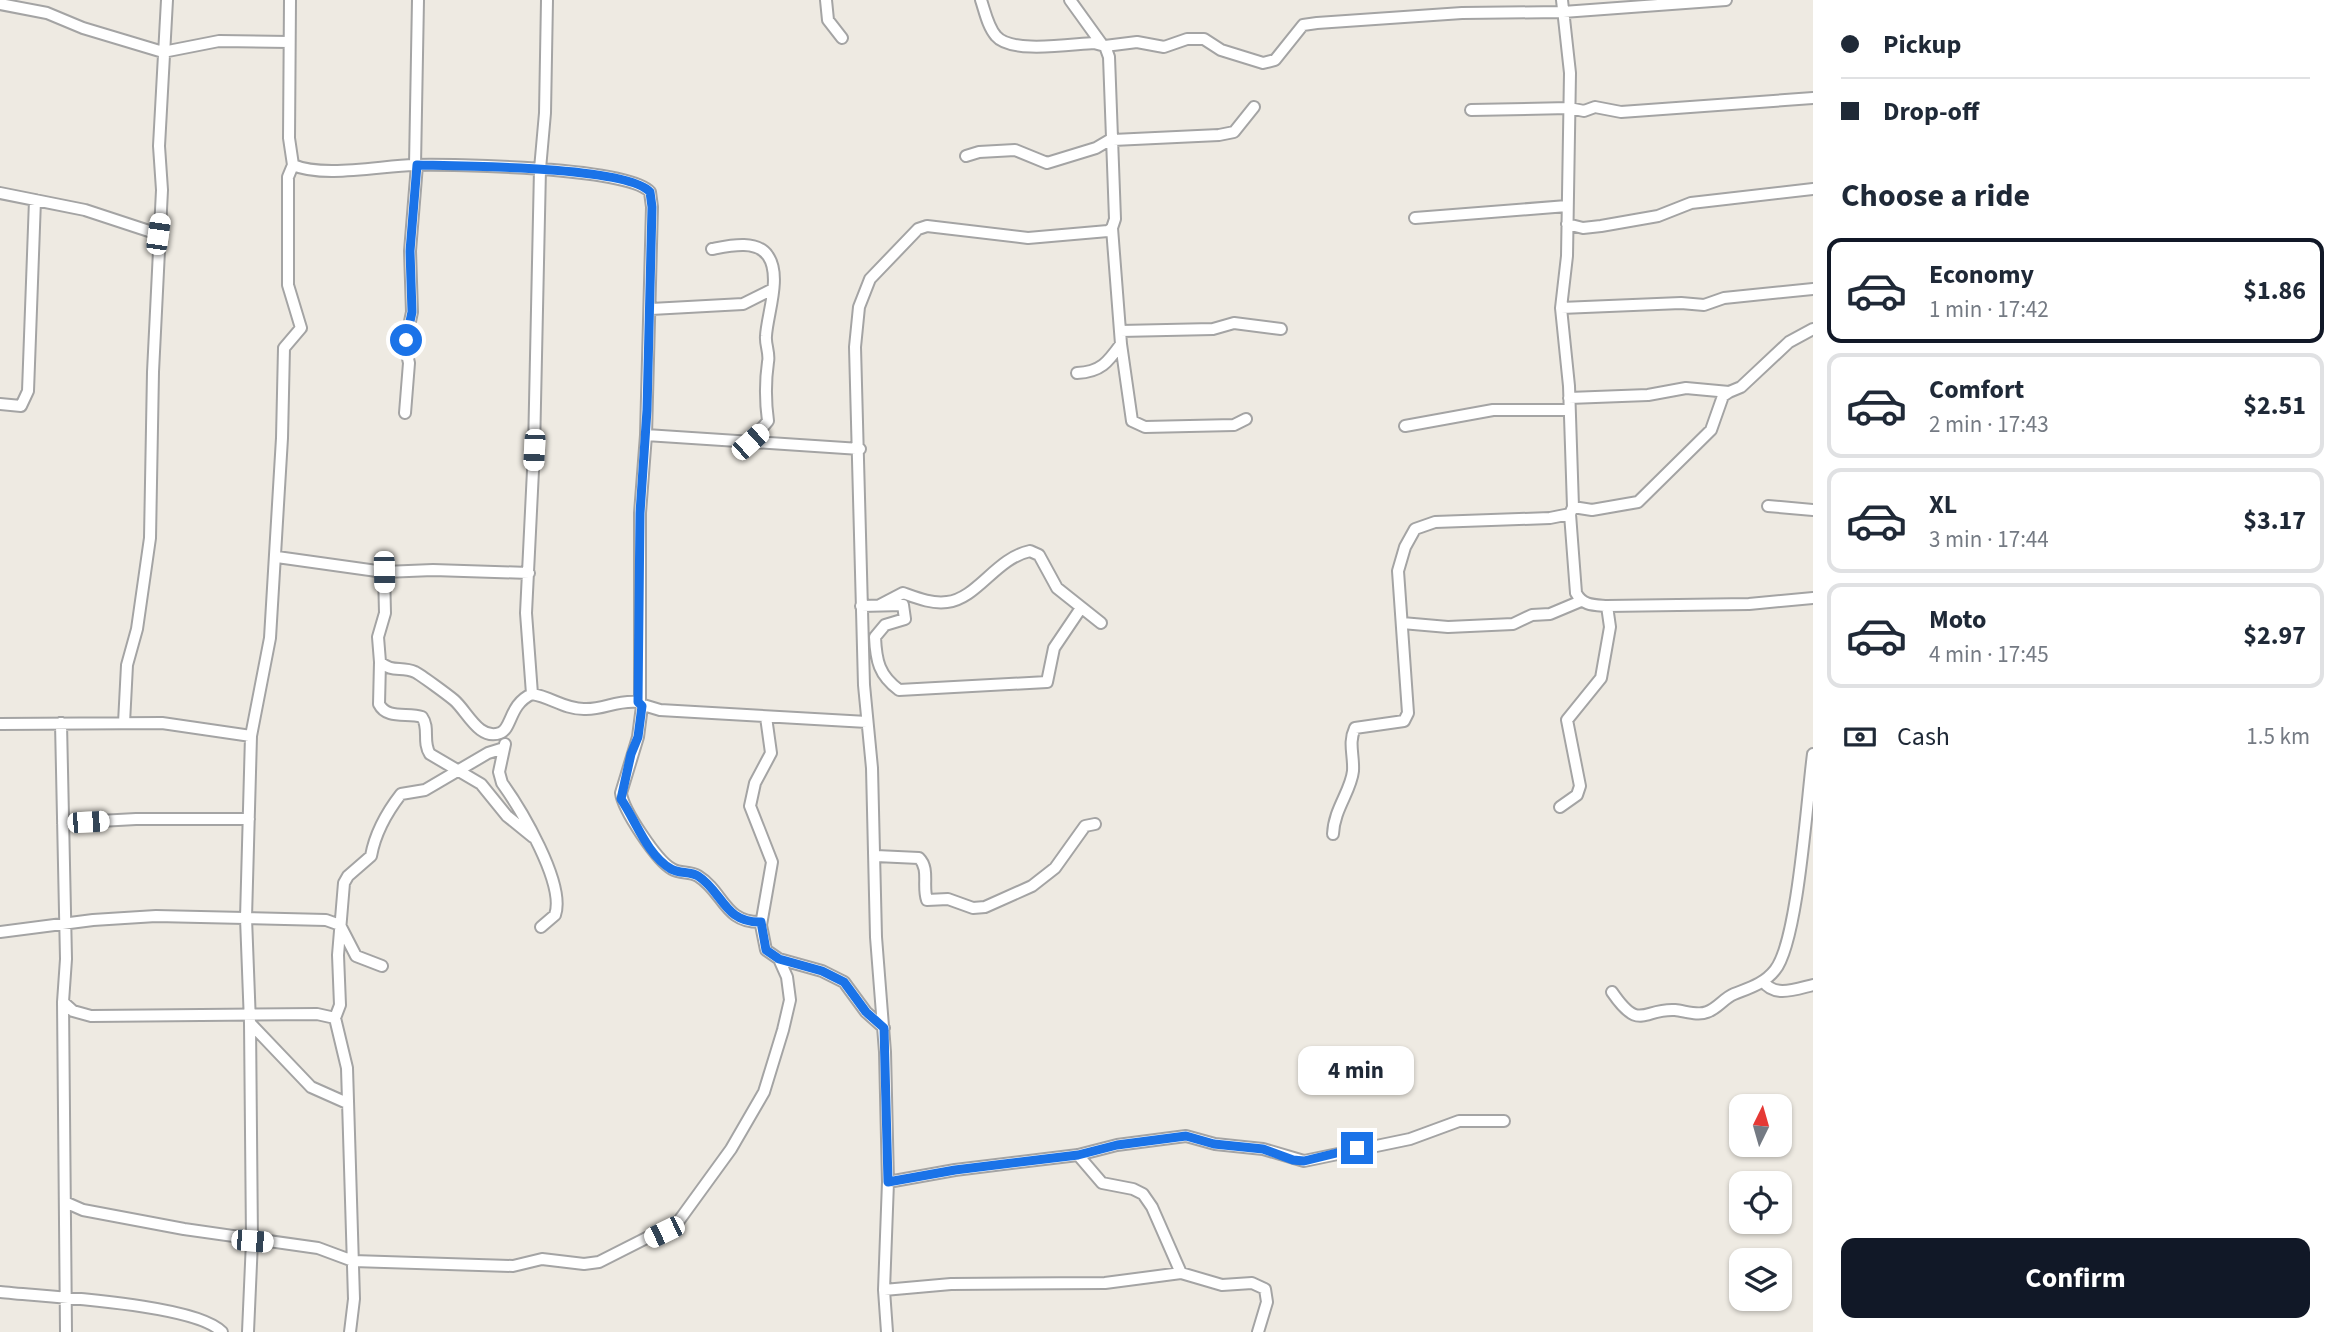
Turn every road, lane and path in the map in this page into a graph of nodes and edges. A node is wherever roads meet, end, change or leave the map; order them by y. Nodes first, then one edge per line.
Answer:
1 (48, 0) edge
2 (167, 0) edge
3 (290, 0) edge
4 (418, 0) edge
5 (547, 0) edge
6 (826, 0) edge
7 (981, 0) edge
8 (1070, 0) edge
9 (1726, 0) edge
10 (0, 4) edge
11 (1562, 6) edge
12 (47, 13) junction
13 (842, 38) dead end
14 (289, 42) junction
15 (1103, 44) junction
16 (163, 52) junction
17 (1813, 98) edge
18 (1254, 107) dead end
19 (1569, 108) junction
20 (1472, 110) dead end
21 (1113, 139) junction
22 (965, 156) dead end
23 (293, 164) junction
24 (416, 165) junction
25 (540, 169) junction
26 (1813, 189) edge
27 (0, 193) edge
28 (35, 200) junction
29 (1567, 206) junction
30 (1415, 218) dead end
31 (1567, 224) junction
32 (1112, 228) junction
33 (158, 234) junction
34 (712, 249) dead end
35 (773, 289) junction
36 (1813, 289) edge
37 (1561, 308) junction
38 (651, 309) junction
39 (1281, 329) dead end
40 (1813, 329) edge
41 (1120, 331) junction
42 (1121, 344) junction
43 (1077, 373) dead end
44 (1729, 391) junction
45 (1569, 398) junction
46 (0, 404) edge
47 (1569, 410) junction
48 (405, 413) dead end
49 (1246, 419) dead end
50 (1405, 426) dead end
51 (646, 435) junction
52 (750, 442) junction
53 (860, 449) junction
54 (1768, 506) dead end
55 (1813, 510) edge
56 (1571, 511) junction
57 (277, 557) junction
58 (384, 572) junction
59 (529, 573) junction
60 (1813, 598) edge
61 (1581, 601) junction
62 (861, 606) junction
63 (877, 606) junction
64 (1607, 606) junction
65 (1081, 607) junction
66 (1402, 623) junction
67 (1101, 624) dead end
68 (380, 662) junction
69 (532, 694) junction
70 (640, 704) junction
71 (766, 717) junction
72 (867, 722) junction
73 (61, 723) junction
74 (124, 723) junction
75 (0, 724) edge
76 (508, 727) junction
77 (251, 736) junction
78 (504, 748) junction
79 (1813, 754) edge
80 (461, 770) junction
81 (1560, 807) dead end
82 (1809, 817) edge
83 (249, 820) junction
84 (63, 823) junction
85 (1095, 824) dead end
86 (1333, 834) dead end
87 (533, 837) junction
88 (876, 856) junction
89 (246, 918) junction
90 (761, 922) junction
91 (64, 925) junction
92 (340, 925) junction
93 (541, 927) dead end
94 (0, 932) edge
95 (779, 959) junction
96 (382, 966) dead end
97 (1763, 981) junction
98 (1813, 985) edge
99 (1612, 992) dead end
100 (63, 1002) junction
101 (335, 1018) junction
102 (249, 1020) junction
103 (884, 1028) junction
104 (348, 1103) junction
105 (1504, 1121) dead end
106 (1078, 1155) junction
107 (888, 1182) junction
108 (67, 1203) junction
109 (252, 1241) junction
110 (353, 1261) junction
111 (1181, 1273) junction
112 (884, 1290) junction
113 (0, 1292) edge
114 (65, 1299) junction
115 (66, 1332) edge
116 (222, 1332) edge
117 (248, 1332) edge
118 (350, 1332) edge
119 (887, 1332) edge
120 (1258, 1332) edge

1 - 12 street
2 - 16 street
3 - 14 street
4 - 24 street
5 - 25 street
6 - 13 street
7 - 15 street
8 - 15 street
9 - 11 street
10 - 12 street
11 - 15 street
11 - 19 street
12 - 16 street
14 - 16 street
14 - 23 street
15 - 21 street
16 - 33 street
17 - 19 street
18 - 21 street
19 - 20 street
19 - 29 street
21 - 22 street
21 - 32 street
23 - 24 street
23 - 57 street
24 - 25 street
24 - 48 street
25 - 38 street
25 - 59 street
26 - 31 street
27 - 28 street
28 - 33 street
28 - 46 street
29 - 30 street
29 - 31 street
31 - 37 street
32 - 41 street
32 - 53 street
33 - 74 street
34 - 35 street
35 - 38 street
35 - 52 street
36 - 37 street
37 - 45 street
38 - 51 street
39 - 41 street
40 - 44 street
41 - 42 street
42 - 43 street
42 - 49 street
44 - 45 street
44 - 56 street
45 - 47 street
47 - 50 street
47 - 56 street
51 - 52 street
51 - 70 street
52 - 53 street
53 - 62 street
54 - 55 street
56 - 61 street
56 - 66 street
57 - 58 street
57 - 77 street
58 - 59 street
58 - 68 street
59 - 69 street
60 - 64 street
61 - 64 street
61 - 66 street
62 - 63 street
62 - 72 street
63 - 65 street
63 - 65 street
64 - 81 street
65 - 67 street
66 - 86 street
68 - 76 street
68 - 80 street
69 - 70 street
69 - 76 street
70 - 71 street
70 - 90 street
71 - 72 street
71 - 90 street
72 - 88 street
73 - 74 street
73 - 75 street
73 - 84 street
74 - 77 street
76 - 78 street
77 - 83 street
78 - 80 street
78 - 87 street
79 - 82 street
80 - 87 street
80 - 92 street
82 - 97 street
83 - 84 street
83 - 89 street
84 - 91 street
85 - 88 street
87 - 93 street
88 - 103 street
89 - 91 street
89 - 92 street
89 - 102 street
90 - 95 street
91 - 94 street
91 - 100 street
92 - 96 street
92 - 101 street
95 - 103 street
95 - 110 street
97 - 98 street
97 - 99 street
100 - 102 street
100 - 108 street
101 - 102 street
101 - 104 street
102 - 104 street
102 - 109 street
103 - 107 street
104 - 110 street
105 - 106 street
106 - 107 street
106 - 111 street
107 - 112 street
108 - 109 street
108 - 114 street
109 - 110 street
109 - 117 street
110 - 118 street
111 - 112 street
111 - 120 street
112 - 119 street
113 - 114 street
114 - 115 street
114 - 116 street

